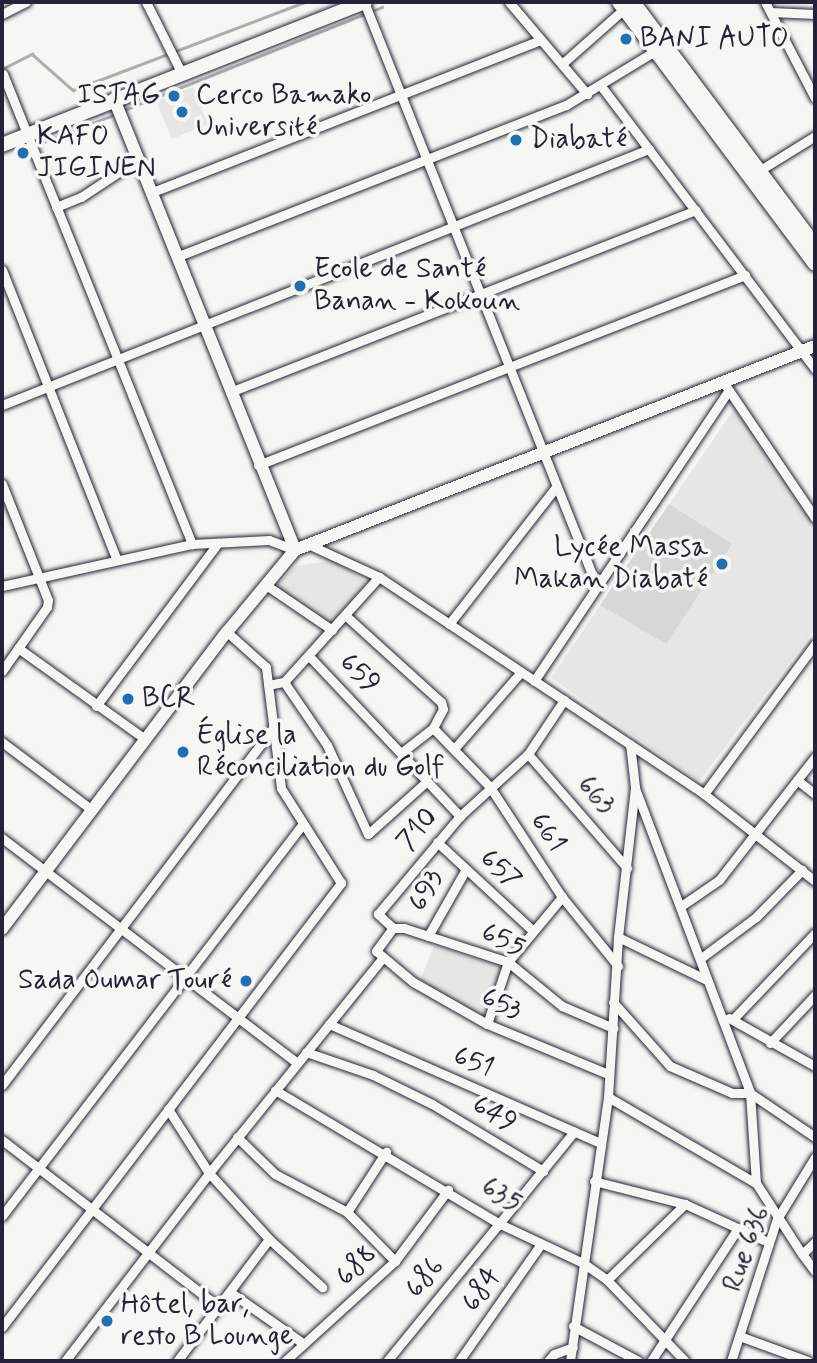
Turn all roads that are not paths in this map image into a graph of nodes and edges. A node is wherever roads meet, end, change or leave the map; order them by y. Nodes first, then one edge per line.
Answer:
1 (26, 2) edge
2 (146, 2) edge
3 (364, 2) edge
4 (509, 2) edge
5 (765, 2) edge
6 (625, 4) edge
7 (771, 12) junction
8 (2, 14) edge
9 (815, 14) edge
10 (541, 40) junction
11 (660, 48) junction
12 (562, 64) junction
13 (3, 74) edge
14 (182, 74) junction
15 (601, 86) junction
16 (587, 94) junction
17 (401, 95) junction
18 (815, 97) edge
19 (114, 99) junction
20 (27, 135) junction
21 (815, 136) edge
22 (2, 145) edge
23 (649, 149) junction
24 (137, 160) junction
25 (427, 161) junction
26 (754, 174) junction
27 (150, 192) junction
28 (56, 207) junction
29 (696, 210) junction
30 (453, 227) junction
31 (815, 245) edge
32 (176, 257) junction
33 (815, 264) edge
34 (2, 270) edge
35 (745, 275) junction
36 (480, 295) junction
37 (202, 326) junction
38 (815, 345) edge
39 (802, 350) junction
40 (118, 359) junction
41 (509, 368) junction
42 (815, 369) edge
43 (726, 386) junction
44 (46, 388) junction
45 (230, 393) junction
46 (2, 405) edge
47 (543, 453) junction
48 (258, 465) junction
49 (2, 484) edge
50 (556, 487) junction
51 (815, 518) edge
52 (218, 543) junction
53 (192, 544) junction
54 (312, 545) junction
55 (295, 550) junction
56 (116, 558) junction
57 (38, 577) junction
58 (379, 577) junction
59 (266, 585) junction
60 (2, 586) edge
61 (597, 587) junction
62 (345, 615) junction
63 (449, 624) junction
64 (332, 630) junction
65 (227, 632) junction
66 (815, 644) edge
67 (18, 648) junction
68 (310, 657) junction
69 (2, 671) edge
70 (521, 672) junction
71 (534, 681) junction
72 (284, 682) junction
73 (268, 685) junction
74 (564, 701) junction
75 (96, 706) junction
76 (273, 728) junction
77 (433, 728) junction
78 (145, 739) junction
79 (2, 743) edge
80 (630, 744) junction
81 (454, 749) junction
82 (404, 751) junction
83 (528, 754) junction
84 (815, 757) edge
85 (797, 780) junction
86 (427, 781) junction
87 (490, 787) junction
88 (635, 787) junction
89 (704, 793) junction
90 (815, 794) edge
91 (92, 810) junction
92 (460, 816) junction
93 (303, 824) junction
94 (755, 834) junction
95 (2, 838) edge
96 (437, 842) junction
97 (627, 868) junction
98 (466, 869) junction
99 (802, 870) junction
100 (46, 871) junction
101 (815, 881) edge
102 (562, 897) junction
103 (681, 906) junction
104 (121, 928) junction
105 (393, 928) junction
106 (2, 929) edge
107 (532, 930) junction
108 (815, 933) edge
109 (428, 936) junction
110 (618, 937) junction
111 (701, 958) junction
112 (381, 960) junction
113 (508, 962) junction
114 (618, 966) junction
115 (185, 978) junction
116 (707, 980) junction
117 (815, 996) edge
118 (614, 1002) junction
119 (735, 1017) junction
120 (238, 1018) junction
121 (723, 1018) junction
122 (329, 1024) junction
123 (487, 1024) junction
124 (612, 1028) junction
125 (769, 1043) junction
126 (306, 1052) junction
127 (297, 1063) junction
128 (815, 1066) edge
129 (608, 1074) junction
130 (2, 1085) edge
131 (275, 1090) junction
132 (750, 1093) junction
133 (608, 1097) junction
134 (168, 1109) junction
135 (575, 1132) junction
136 (815, 1136) edge
137 (237, 1137) junction
138 (2, 1140) edge
139 (600, 1143) junction
140 (386, 1152) junction
141 (815, 1157) edge
142 (38, 1168) junction
143 (543, 1171) junction
144 (209, 1172) junction
145 (594, 1181) junction
146 (756, 1182) junction
147 (448, 1191) junction
148 (685, 1204) junction
149 (92, 1209) junction
150 (347, 1212) junction
151 (2, 1216) edge
152 (777, 1219) junction
153 (498, 1223) junction
154 (738, 1228) junction
155 (269, 1239) junction
156 (768, 1242) junction
157 (815, 1242) edge
158 (541, 1244) junction
159 (148, 1252) junction
160 (802, 1254) junction
161 (395, 1261) junction
162 (583, 1264) junction
163 (815, 1271) edge
164 (607, 1280) junction
165 (323, 1287) dead end
166 (230, 1292) junction
167 (219, 1307) junction
168 (573, 1326) junction
169 (2, 1327) edge
170 (742, 1337) junction
171 (664, 1340) junction
172 (304, 1344) junction
173 (573, 1347) junction
174 (65, 1361) edge
175 (177, 1361) edge
176 (285, 1361) edge
177 (387, 1361) edge
178 (459, 1361) edge
179 (548, 1361) edge
180 (569, 1361) edge
181 (638, 1361) edge
182 (651, 1361) edge
183 (685, 1361) edge
184 (731, 1361) edge
185 (808, 1361) edge

1 - 8 street
2 - 14 street
3 - 14 main road
3 - 17 street
4 - 10 street
5 - 7 street
6 - 11 main road
6 - 12 street
7 - 9 street
7 - 18 street
10 - 12 street
10 - 17 street
11 - 15 street
11 - 26 main road
12 - 16 street
13 - 20 street
14 - 19 main road
15 - 16 street
15 - 23 street
16 - 25 street
17 - 25 street
17 - 27 street
19 - 20 main road
19 - 24 street
20 - 22 main road
20 - 28 street
21 - 26 street
23 - 29 street
23 - 30 street
24 - 27 street
24 - 28 street
25 - 30 street
25 - 32 street
26 - 31 main road
26 - 33 main road
27 - 32 street
28 - 40 street
29 - 35 street
29 - 36 street
30 - 36 street
30 - 37 street
32 - 37 street
34 - 44 street
35 - 39 street
35 - 41 street
36 - 41 street
36 - 45 street
37 - 40 street
37 - 45 street
38 - 39 street
39 - 42 street
39 - 43 street
40 - 44 street
40 - 53 street
41 - 47 street
41 - 48 street
43 - 47 street
43 - 51 street
43 - 61 street
44 - 46 street
44 - 56 street
45 - 48 street
47 - 50 street
47 - 54 street
48 - 55 street
49 - 57 street
50 - 61 street
50 - 63 street
52 - 53 street
52 - 55 street
52 - 75 street
53 - 56 street
54 - 55 street
54 - 58 street
55 - 59 street
56 - 57 street
57 - 60 street
57 - 67 street
58 - 62 street
58 - 63 street
59 - 64 street
59 - 65 street
61 - 71 street
62 - 64 street
62 - 77 street
63 - 70 street
64 - 68 street
65 - 73 street
65 - 78 street
66 - 89 street
67 - 69 street
67 - 75 street
68 - 72 street
68 - 82 street, 659
70 - 71 street
70 - 81 street
71 - 74 street
72 - 73 street
72 - 86 street
73 - 76 street
74 - 80 street
74 - 83 street, 710
75 - 78 street
76 - 93 street
76 - 104 street
77 - 81 street, 661
77 - 82 street
78 - 91 street
79 - 91 street
80 - 88 street
80 - 89 street
81 - 87 street, 661
82 - 86 street, 659
83 - 87 street, 710
83 - 97 street, 663
84 - 85 street
85 - 90 street
85 - 94 street
86 - 92 street, 659
87 - 92 street, 710
87 - 102 street, 661
88 - 97 street
88 - 103 street
89 - 94 street
91 - 100 street
92 - 96 street, 710
93 - 115 street
93 - 120 street
94 - 99 street
94 - 103 street
95 - 100 street
96 - 98 street, 657
96 - 105 street, 710
97 - 110 street
98 - 107 street, 657
98 - 109 street, 693
99 - 101 street
99 - 111 street
100 - 104 street
100 - 106 street
102 - 107 street
102 - 114 street, 661
103 - 111 street
104 - 115 street
104 - 130 street
105 - 109 street, 655
105 - 112 street
107 - 113 street
108 - 119 street
109 - 113 street, 655
110 - 114 street
110 - 116 street
111 - 116 street
112 - 122 street
112 - 123 street, 653
113 - 123 street
113 - 124 street, 655
114 - 118 street
115 - 120 street
115 - 142 street
116 - 121 street
117 - 125 street
118 - 124 street
118 - 132 street
119 - 121 street
119 - 125 street
120 - 127 street
120 - 134 street
121 - 132 street
122 - 126 street
122 - 135 street, 651
123 - 129 street, 653
124 - 129 street
125 - 128 street
126 - 127 street
126 - 143 street, 649
127 - 131 street
129 - 133 street
131 - 137 street
131 - 140 street, 635
132 - 136 street
132 - 146 street
133 - 139 street
133 - 146 street
134 - 144 street
134 - 149 street
135 - 139 street, 651
135 - 143 street, 686
137 - 144 street
137 - 150 street
138 - 142 street
139 - 145 street
140 - 147 street, 635
140 - 150 street
141 - 152 street, Rue 636
142 - 149 street
142 - 151 street
143 - 153 street, 686
144 - 155 street
144 - 159 street
145 - 148 street
145 - 162 street
146 - 152 street
147 - 153 street, 635
147 - 161 street, 688
148 - 154 street
148 - 164 street
149 - 159 street
149 - 169 street
150 - 161 street
152 - 156 street, Rue 636
152 - 160 street
153 - 158 street, 635
153 - 177 street, 686
154 - 156 street
154 - 171 street
155 - 165 street
155 - 166 street
156 - 170 street, Rue 636
157 - 160 street
158 - 162 street, 635
158 - 178 street, 684
159 - 167 street
159 - 174 street
160 - 163 street
161 - 172 street, 688
162 - 164 street, 635
162 - 168 street
164 - 171 street, 635
166 - 167 street
166 - 172 street
167 - 175 street
168 - 173 street
168 - 181 street
170 - 184 street, Rue 636
170 - 185 street
171 - 182 street
171 - 183 street, 635
172 - 176 street, 688
173 - 179 street
173 - 180 street

